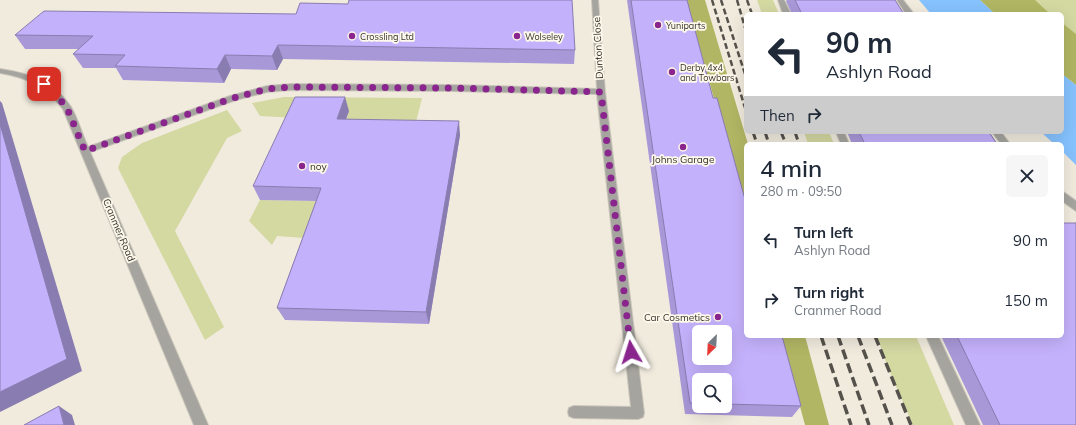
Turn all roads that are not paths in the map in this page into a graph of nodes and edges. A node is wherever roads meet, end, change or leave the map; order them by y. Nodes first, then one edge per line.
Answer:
1 (595, 0) edge
2 (781, 0) edge
3 (900, 0) edge
4 (786, 12) edge
5 (909, 12) edge
6 (0, 71) edge
7 (601, 92) junction
8 (998, 134) edge
9 (1004, 142) edge
10 (85, 151) junction
11 (1064, 197) edge
12 (1076, 207) edge
13 (933, 338) edge
14 (574, 412) dead end
15 (201, 425) edge
16 (972, 425) edge

1 - 7 street, Dunton Close
2 - 4 street
3 - 5 street
6 - 10 street, Cranmer Road
7 - 10 street
7 - 14 street, Dunton Close
8 - 9 street
10 - 15 street, Cranmer Road
11 - 12 street
13 - 16 street

